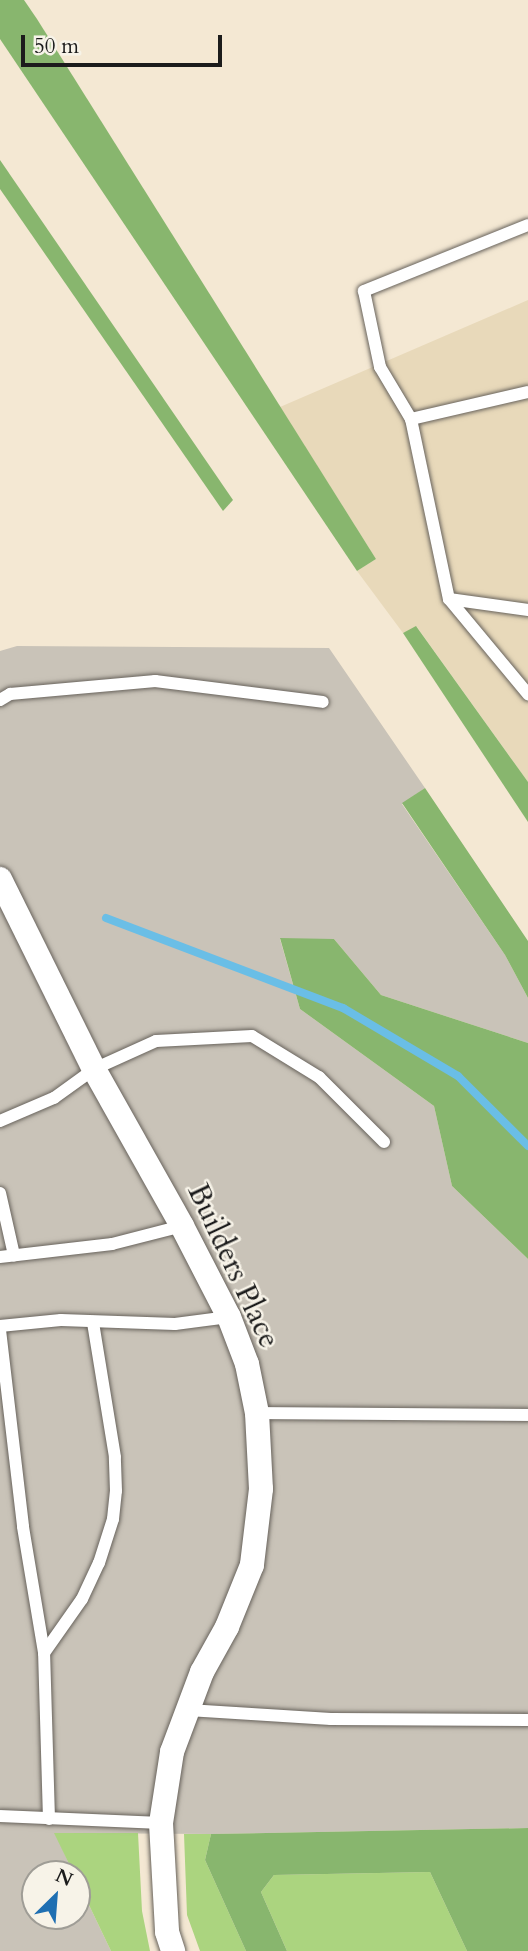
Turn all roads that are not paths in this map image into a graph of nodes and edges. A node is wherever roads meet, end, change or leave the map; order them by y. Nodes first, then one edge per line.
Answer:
1 (528, 225) edge
2 (528, 392) edge
3 (411, 419) junction
4 (449, 600) junction
5 (528, 610) edge
6 (528, 694) edge
7 (0, 700) edge
8 (323, 702) dead end
9 (0, 880) edge
10 (94, 1069) junction
11 (0, 1121) edge
12 (384, 1142) dead end
13 (0, 1194) edge
14 (182, 1226) junction
15 (14, 1255) junction
16 (0, 1256) edge
17 (229, 1317) junction
18 (93, 1322) junction
19 (0, 1328) edge
20 (257, 1413) junction
21 (528, 1415) edge
22 (44, 1653) junction
23 (188, 1710) junction
24 (528, 1720) edge
25 (0, 1816) edge
26 (49, 1818) junction
27 (161, 1823) junction
28 (173, 1951) edge

1 - 3 lane
2 - 3 lane
3 - 4 lane
4 - 5 lane
4 - 6 lane
7 - 8 lane
9 - 10 street, Builders Place
10 - 11 lane
10 - 12 lane
10 - 14 street, Builders Place
13 - 15 lane
14 - 15 lane
14 - 17 street, Builders Place
15 - 16 lane
17 - 18 lane
17 - 20 street, Builders Place
18 - 19 lane
18 - 22 lane
19 - 22 lane
20 - 21 lane
20 - 23 street, Builders Place
22 - 26 lane
23 - 24 lane
23 - 27 street, Builders Place
25 - 26 lane
26 - 27 lane
27 - 28 street, Builders Place

